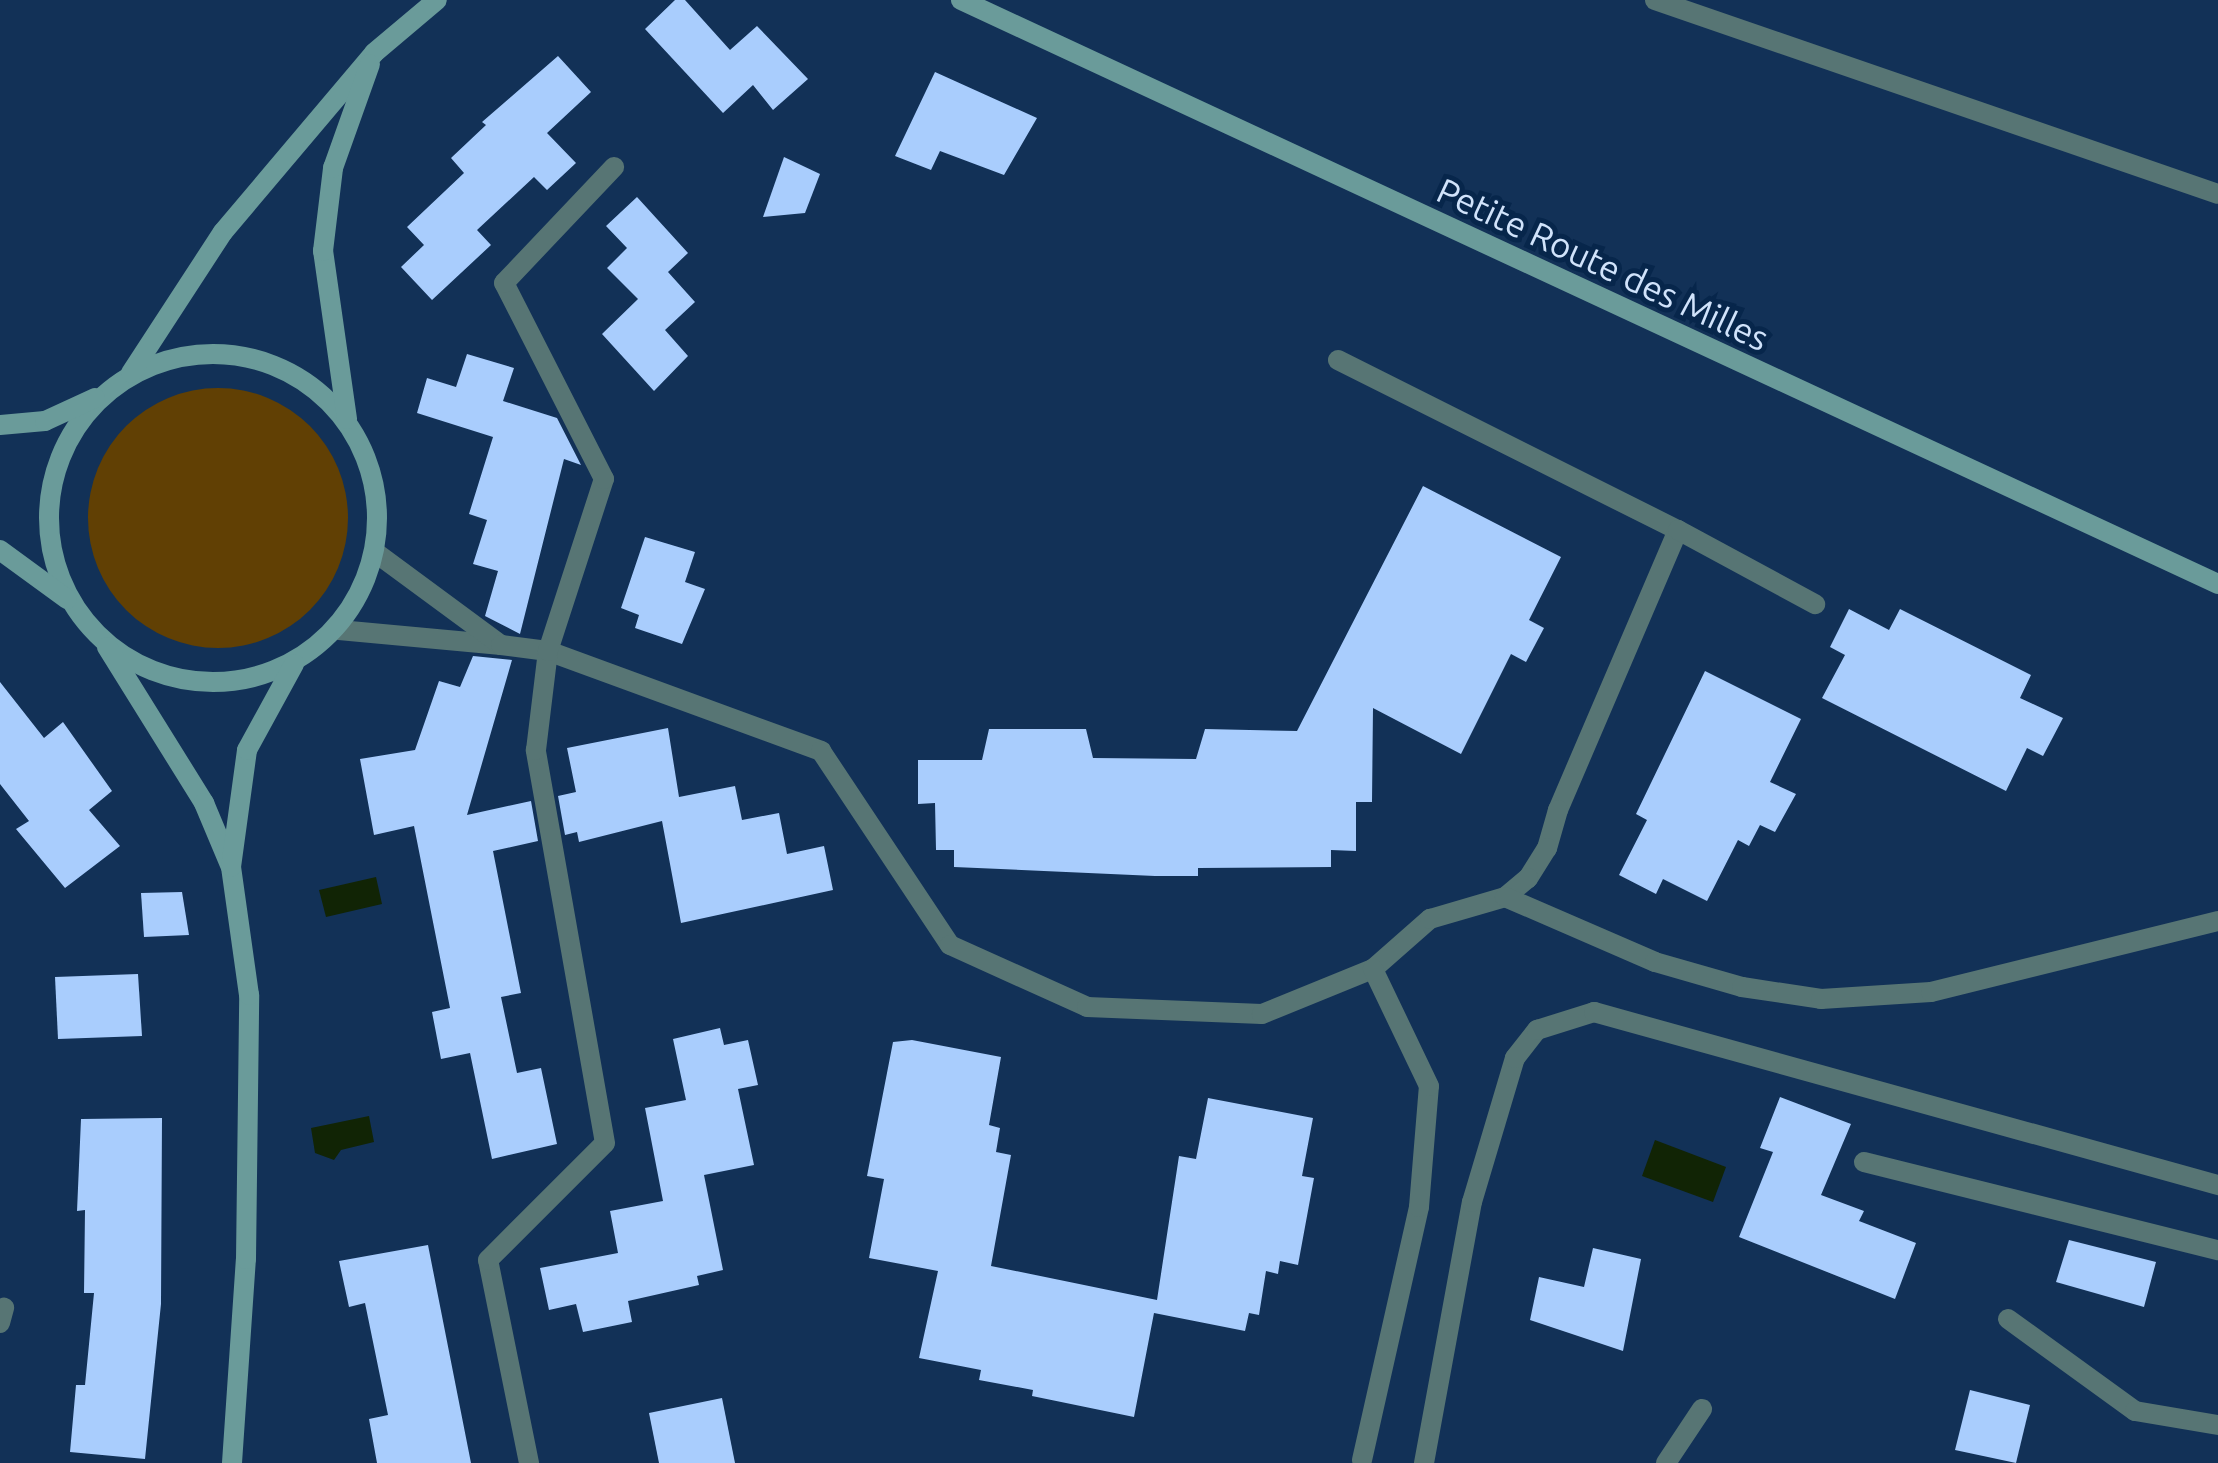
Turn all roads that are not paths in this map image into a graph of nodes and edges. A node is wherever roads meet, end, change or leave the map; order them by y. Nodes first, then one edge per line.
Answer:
1 (437, 0) edge
2 (961, 0) edge
3 (1655, 0) edge
4 (374, 52) junction
5 (614, 167) dead end
6 (2218, 194) edge
7 (1338, 360) dead end
8 (131, 372) junction
9 (96, 398) junction
10 (347, 419) junction
11 (0, 425) edge
12 (1678, 530) junction
13 (0, 550) edge
14 (375, 552) junction
15 (2218, 584) edge
16 (67, 599) junction
17 (1816, 604) dead end
18 (339, 630) junction
19 (106, 645) junction
20 (502, 645) junction
21 (548, 651) junction
22 (294, 664) junction
23 (231, 867) junction
24 (1504, 897) junction
25 (2218, 921) edge
26 (1372, 969) junction
27 (1864, 1162) dead end
28 (2218, 1186) edge
29 (2218, 1250) edge
30 (2008, 1319) dead end
31 (1702, 1409) dead end
32 (2218, 1425) edge
33 (1362, 1460) dead end
34 (232, 1463) edge
35 (529, 1463) edge
36 (1424, 1463) edge
37 (1666, 1463) edge

1 - 4 main road
2 - 15 main road, Petite Route des Milles
3 - 6 street
4 - 8 main road
4 - 10 main road
5 - 21 street
7 - 12 street
8 - 9 main road
8 - 10 main road
9 - 11 main road
9 - 16 main road
10 - 14 main road
12 - 17 street
12 - 24 street
13 - 16 main road
14 - 18 main road
14 - 20 street
16 - 19 main road
18 - 20 street
18 - 22 main road
19 - 22 main road
19 - 23 main road
20 - 21 street
21 - 26 street
21 - 35 street
22 - 23 main road
23 - 34 main road
24 - 25 street
24 - 26 street
26 - 33 street
27 - 29 street
28 - 36 street
30 - 32 street
31 - 37 street

